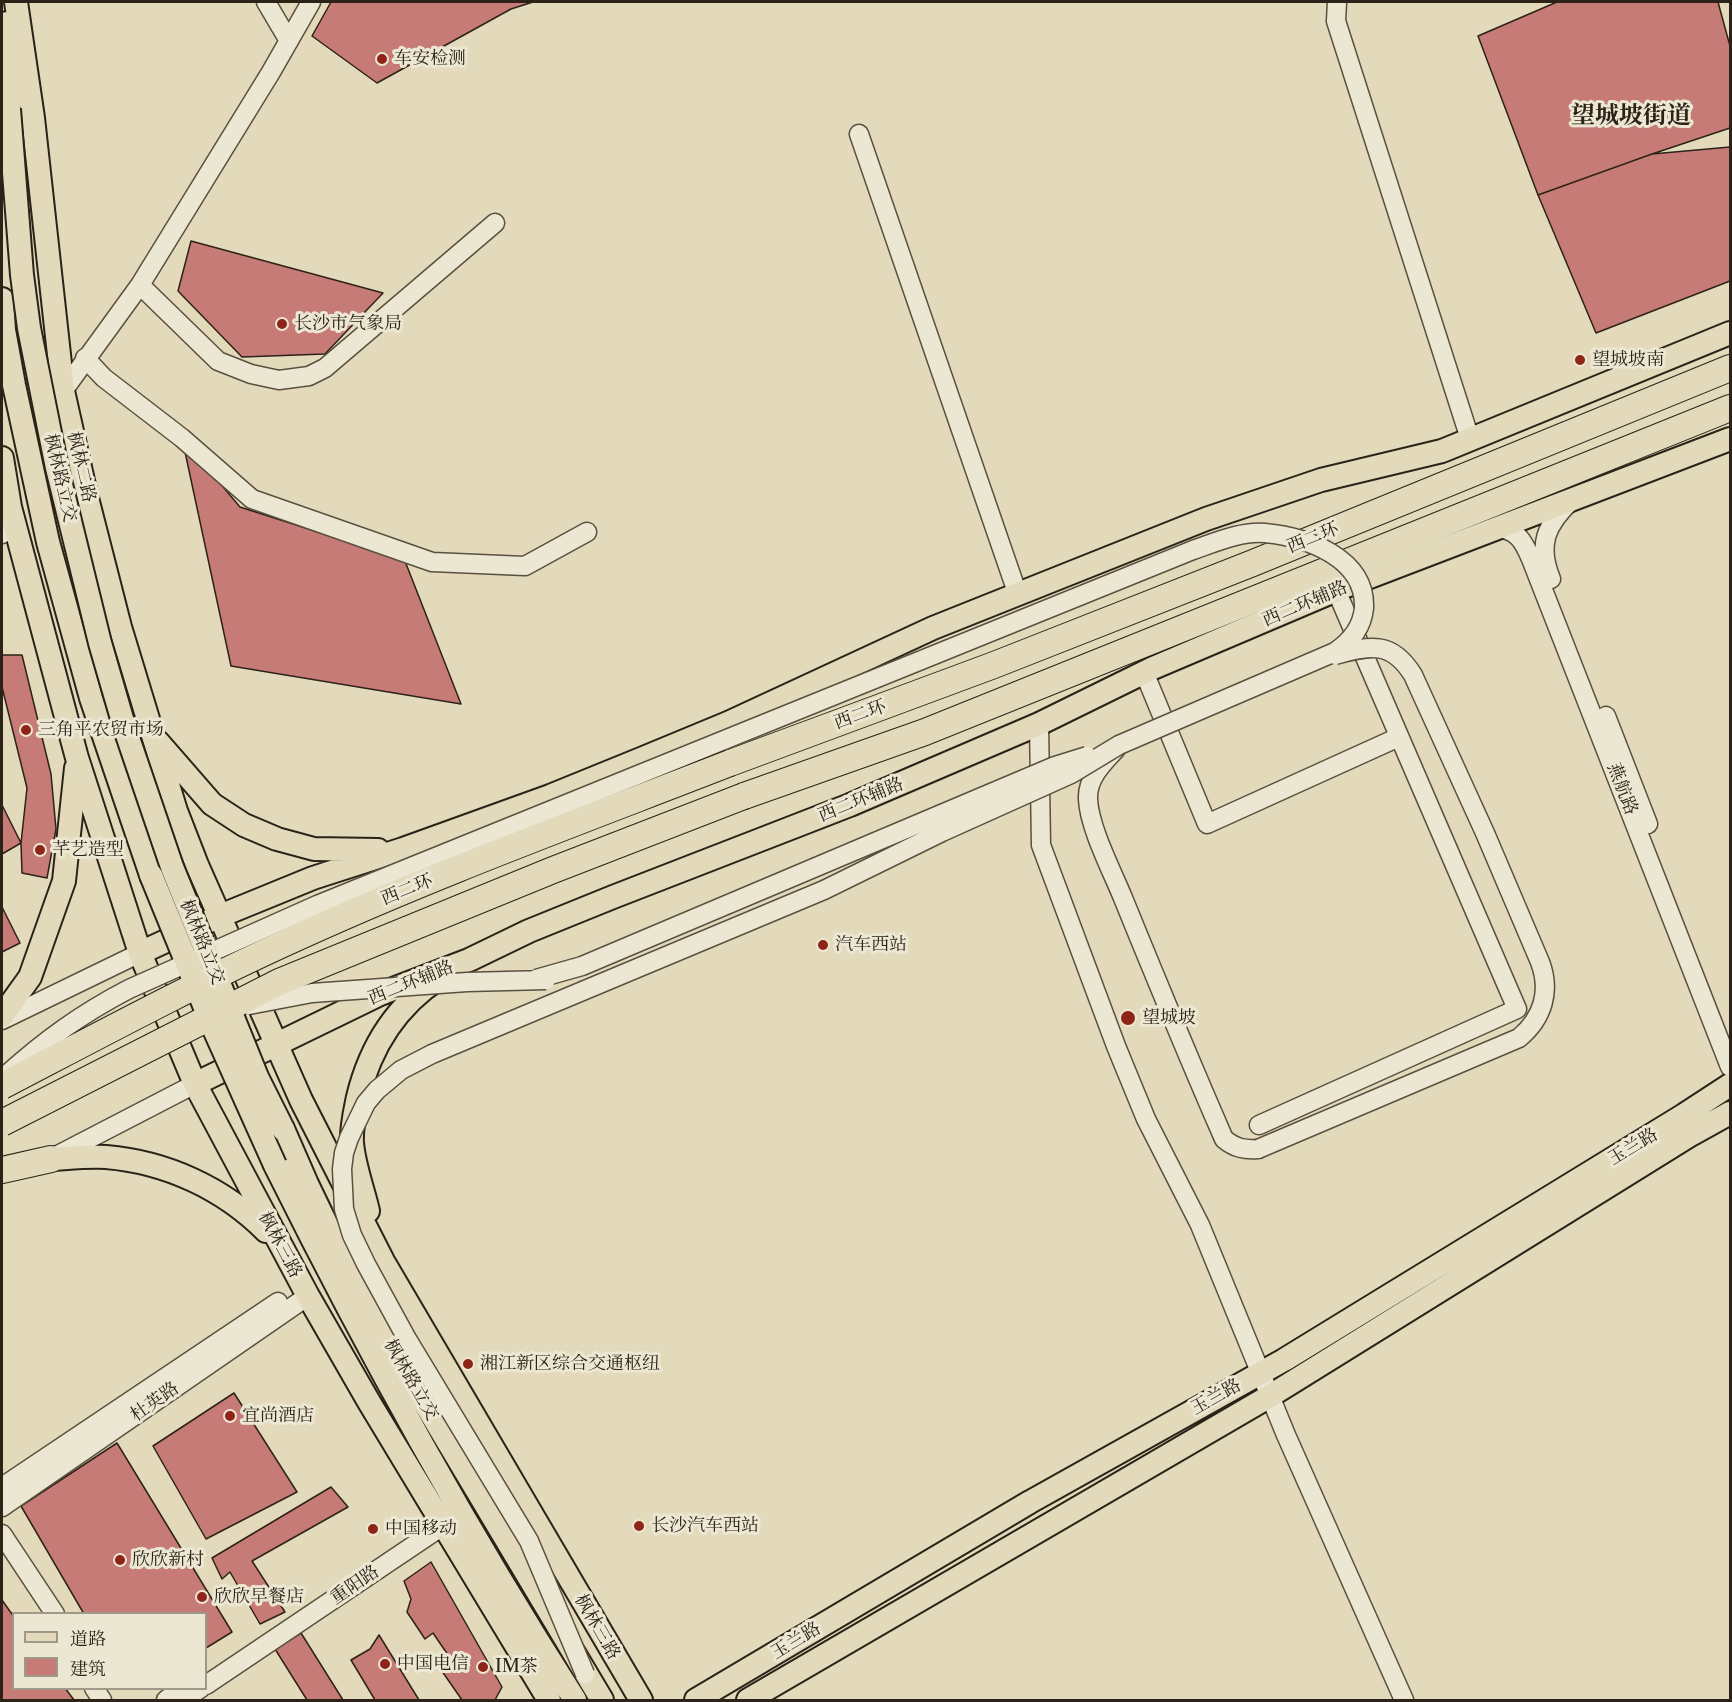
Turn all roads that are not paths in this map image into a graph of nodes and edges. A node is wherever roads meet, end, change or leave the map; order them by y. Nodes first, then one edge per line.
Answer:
1 (6, 2) edge
2 (16, 2) edge
3 (266, 2) edge
4 (311, 2) edge
5 (1336, 2) edge
6 (288, 41) junction
7 (859, 134) dead end
8 (495, 223) dead end
9 (140, 285) junction
10 (2, 299) edge
11 (1731, 333) edge
12 (85, 358) junction
13 (1731, 368) edge
14 (63, 391) junction
15 (1731, 408) edge
16 (1470, 439) junction
17 (1731, 439) edge
18 (2, 458) edge
19 (1574, 499) junction
20 (10, 507) junction
21 (1496, 527) junction
22 (586, 532) dead end
23 (2, 534) edge
24 (1336, 590) junction
25 (1018, 595) junction
26 (1319, 660) junction
27 (1144, 672) junction
28 (1039, 724) junction
29 (152, 734) junction
30 (1399, 737) junction
31 (1119, 745) junction
32 (77, 758) junction
33 (403, 849) junction
34 (220, 916) junction
35 (140, 953) junction
36 (469, 960) junction
37 (536, 979) junction
38 (609, 980) junction
39 (2, 1016) edge
40 (207, 1018) junction
41 (2, 1020) edge
42 (1731, 1039) edge
43 (277, 1044) junction
44 (1731, 1067) edge
45 (2, 1079) edge
46 (195, 1084) junction
47 (1731, 1084) edge
48 (2, 1086) edge
49 (1731, 1113) edge
50 (2, 1123) edge
51 (1259, 1125) dead end
52 (51, 1159) junction
53 (2, 1170) edge
54 (2, 1184) edge
55 (285, 1256) junction
56 (383, 1261) junction
57 (305, 1291) junction
58 (1260, 1373) junction
59 (1270, 1396) junction
60 (2, 1487) edge
61 (2, 1507) edge
62 (441, 1521) junction
63 (2, 1534) edge
64 (2, 1550) edge
65 (43, 1612) edge
66 (54, 1612) edge
67 (207, 1671) edge
68 (585, 1674) junction
69 (207, 1684) edge
70 (181, 1690) edge
71 (200, 1690) edge
72 (166, 1701) edge
73 (183, 1701) edge
74 (549, 1701) edge
75 (575, 1701) edge
76 (602, 1701) edge
77 (640, 1701) edge
78 (696, 1701) edge
79 (748, 1701) edge
80 (1404, 1701) edge

1 - 68 main road, 枫林路立交, bridge
2 - 14 main road, 枫林二路
3 - 6 street
4 - 6 street
5 - 16 street
6 - 9 street
7 - 25 street
8 - 9 street
9 - 12 street
10 - 75 main road, 枫林路立交, bridge
11 - 16 main road
12 - 14 street
12 - 22 street
13 - 48 highway, 西二环, bridge
14 - 29 main road, 枫林二路
15 - 40 highway, 西二环, bridge
16 - 25 main road
17 - 19 main road, 西二环辅路
18 - 20 main road
19 - 21 main road, 西二环辅路
19 - 42 street, 燕航路
20 - 23 street
20 - 32 main road
21 - 24 main road, 西二环辅路
21 - 44 street, 燕航路
24 - 27 main road, 西二环辅路
24 - 30 street
25 - 33 main road
26 - 31 street, bridge
26 - 31 street, bridge
26 - 45 street, bridge
27 - 28 main road, 西二环辅路
27 - 30 street
28 - 36 main road, 西二环辅路
28 - 58 street
29 - 33 main road
29 - 34 main road, 枫林二路
30 - 51 street
31 - 37 street, bridge
31 - 38 street, bridge
32 - 35 main road, 枫林三路
32 - 39 main road
33 - 34 main road
34 - 35 main road
34 - 43 main road, 枫林三路
35 - 41 street
35 - 46 main road, 枫林三路
36 - 43 main road, 西二环辅路
36 - 56 main road
37 - 38 street, bridge
37 - 40 street, bridge
38 - 68 street, bridge
40 - 50 highway, 西二环, bridge
43 - 46 main road, 西二环辅路
43 - 56 main road, 枫林三路
46 - 52 street, 西二环辅路
46 - 55 main road, 枫林三路
47 - 58 main road, 玉兰路
49 - 59 main road, 玉兰路
52 - 53 highway
52 - 54 street, 西二环辅路
52 - 55 main road
55 - 57 main road, 枫林三路
56 - 77 main road, 枫林三路
57 - 60 street, 杜英路
57 - 61 street, 杜英路
57 - 62 main road, 枫林三路
58 - 59 street
58 - 78 main road, 玉兰路
59 - 79 main road, 玉兰路
59 - 80 street
62 - 67 street, 重阳路
62 - 69 street, 重阳路
62 - 74 main road, 枫林三路
63 - 66 street
64 - 65 street
68 - 76 main road, 枫林路立交
70 - 72 street
71 - 73 street

